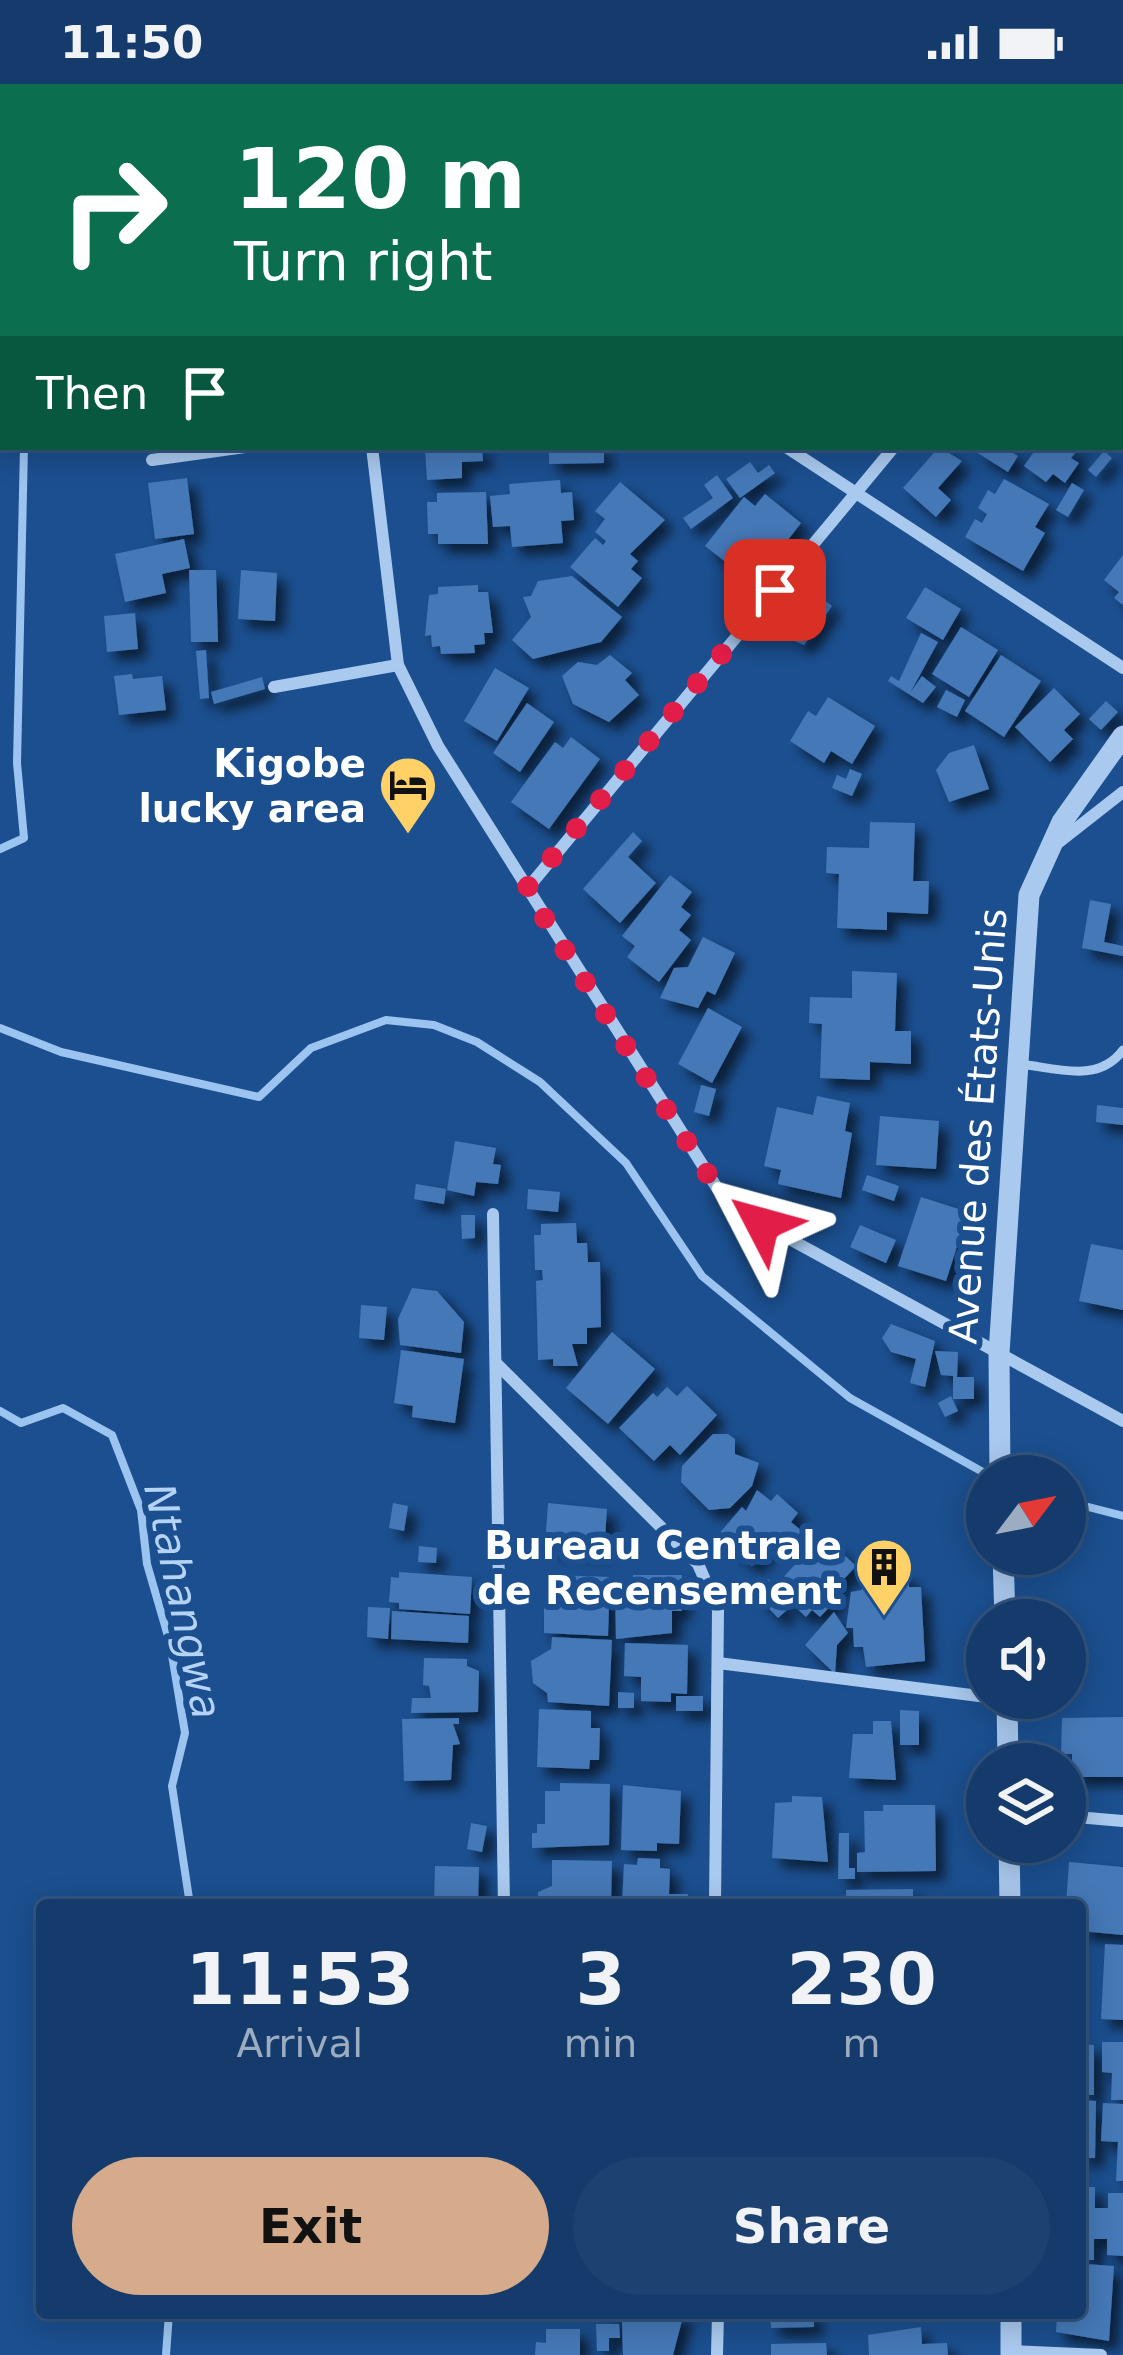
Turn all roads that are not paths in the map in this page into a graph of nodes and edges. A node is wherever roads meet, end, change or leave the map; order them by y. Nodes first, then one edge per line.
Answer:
1 (224, 450) edge
2 (372, 450) edge
3 (790, 450) edge
4 (891, 450) edge
5 (152, 460) dead end
6 (855, 493) junction
7 (398, 665) junction
8 (1123, 668) edge
9 (274, 687) dead end
10 (1123, 736) edge
11 (1123, 792) edge
12 (1044, 854) junction
13 (526, 889) junction
14 (1123, 1050) edge
15 (1015, 1063) junction
16 (493, 1214) dead end
17 (999, 1353) junction
18 (498, 1365) junction
19 (1123, 1421) edge
20 (999, 1455) edge
21 (718, 1663) junction
22 (966, 1694) edge
23 (1086, 1818) edge
24 (1123, 1821) edge
25 (1009, 1863) edge
26 (504, 1899) edge
27 (715, 1899) edge
28 (1010, 1899) edge
29 (718, 2319) edge
30 (1011, 2319) edge
31 (1011, 2353) edge
32 (717, 2355) edge
33 (1101, 2355) edge

1 - 5 street
2 - 7 street
3 - 6 street
4 - 6 street
6 - 8 street
6 - 13 street
7 - 9 street
7 - 13 street
10 - 12 street, Avenue des États-Unis
11 - 12 street
12 - 15 street, Avenue des États-Unis
13 - 17 street
14 - 15 lane
15 - 17 street, Avenue des États-Unis
16 - 18 street
17 - 19 street
17 - 20 street, Avenue des États-Unis
18 - 21 street
18 - 26 street
21 - 22 street
21 - 27 street
23 - 24 street
25 - 28 street
29 - 32 street
30 - 31 street
31 - 33 street

